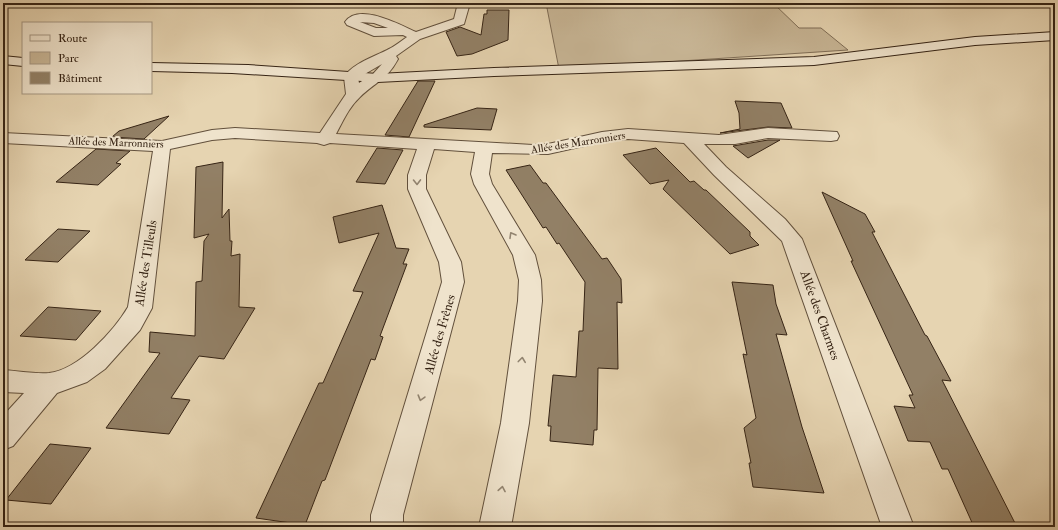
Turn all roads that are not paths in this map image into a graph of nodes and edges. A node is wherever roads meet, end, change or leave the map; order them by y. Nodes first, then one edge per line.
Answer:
1 (464, 3) edge
2 (403, 31) dead end
3 (416, 36) junction
4 (1055, 36) edge
5 (395, 52) junction
6 (3, 60) edge
7 (22, 62) edge
8 (152, 66) edge
9 (356, 73) junction
10 (382, 74) junction
11 (353, 94) junction
12 (831, 136) dead end
13 (3, 138) edge
14 (689, 138) junction
15 (324, 140) junction
16 (427, 145) junction
17 (162, 146) junction
18 (484, 148) junction
19 (3, 381) edge
20 (49, 384) junction
21 (3, 437) edge
22 (387, 527) edge
23 (495, 527) edge
24 (898, 527) edge

1 - 3 street
2 - 3 street
3 - 5 street
4 - 10 street
5 - 9 street
5 - 10 street
6 - 7 street
8 - 9 street
9 - 10 street
9 - 11 street
10 - 11 street
11 - 15 street
12 - 14 street, Allée des Marronniers
13 - 17 street, Allée des Marronniers
14 - 18 street, Allée des Marronniers
14 - 24 street, Allée des Charmes
15 - 16 street, Allée des Marronniers
15 - 17 street, Allée des Marronniers
16 - 18 street, Allée des Marronniers
16 -> 22 street, Allée des Frênes
17 - 20 street, Allée des Tilleuls
23 -> 18 street
19 - 20 street
20 - 21 street

